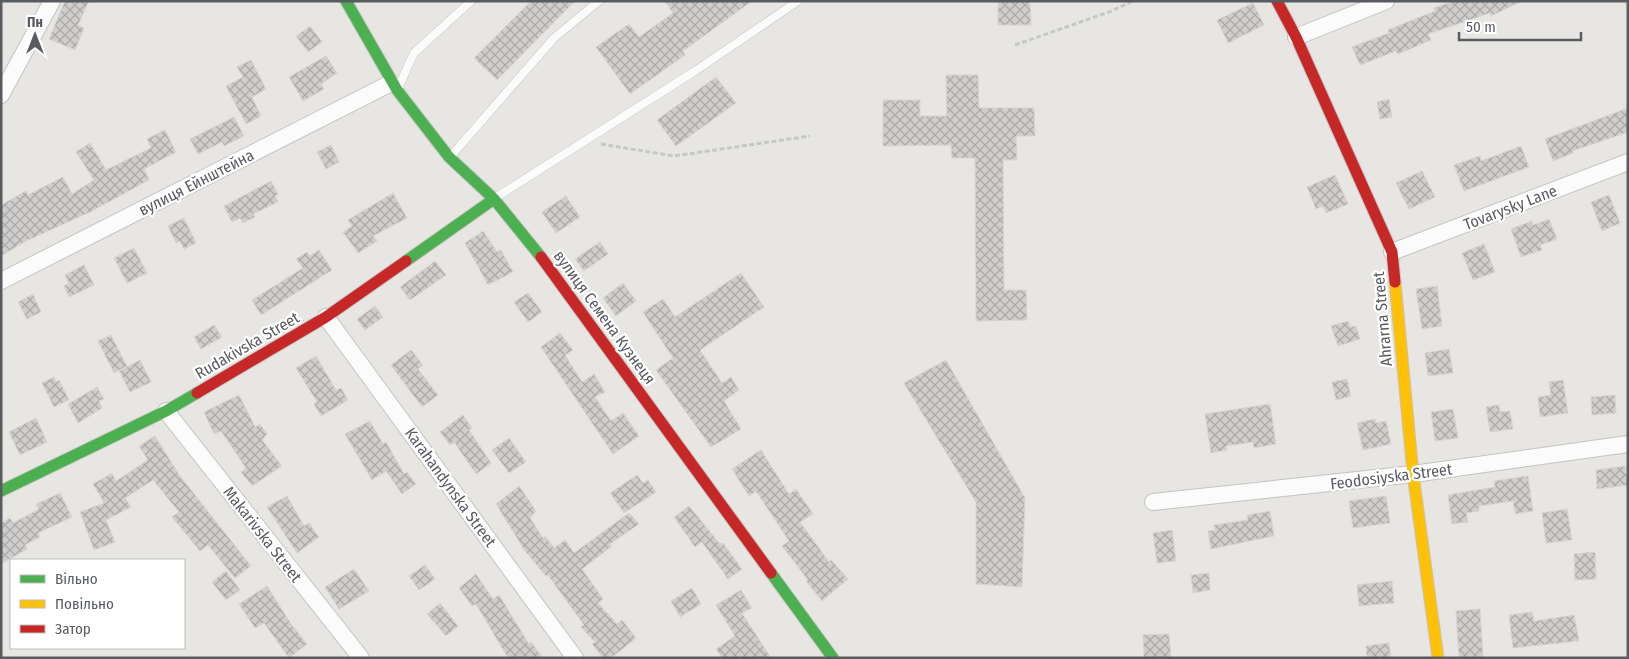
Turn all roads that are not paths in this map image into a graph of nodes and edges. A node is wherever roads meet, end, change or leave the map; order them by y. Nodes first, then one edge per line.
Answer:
1 (52, 1) edge
2 (346, 1) edge
3 (471, 1) edge
4 (599, 1) edge
5 (798, 1) edge
6 (1277, 1) edge
7 (1386, 1) edge
8 (1296, 37) junction
9 (394, 86) junction
10 (1, 95) edge
11 (449, 157) junction
12 (1628, 162) edge
13 (494, 199) junction
14 (1392, 252) junction
15 (1, 281) edge
16 (326, 317) junction
17 (166, 411) junction
18 (1628, 444) edge
19 (1413, 474) junction
20 (1, 491) edge
21 (1153, 502) dead end
22 (361, 658) edge
23 (575, 658) edge
24 (833, 658) edge
25 (1438, 658) edge

1 - 10 street
2 - 9 street, вулиця Семена Кузнеця
3 - 9 lane
4 - 11 lane
5 - 13 lane
6 - 8 street, Ahrarna Street
7 - 8 street
8 - 14 street, Ahrarna Street
9 - 11 street, вулиця Семена Кузнеця
9 - 15 street, вулиця Ейнштейна
11 - 13 street, вулиця Семена Кузнеця
12 - 14 street, Tovarysky Lane
13 - 16 street, Rudakivska Street
13 - 24 street, вулиця Семена Кузнеця
14 - 19 street, Ahrarna Street
16 - 17 street, Rudakivska Street
16 - 23 street, Karahandynska Street
17 - 20 street, Rudakivska Street
17 - 22 street, Makarivska Street
18 - 19 street, Feodosiyska Street
19 - 21 street, Feodosiyska Street
19 - 25 street, Ahrarna Street

